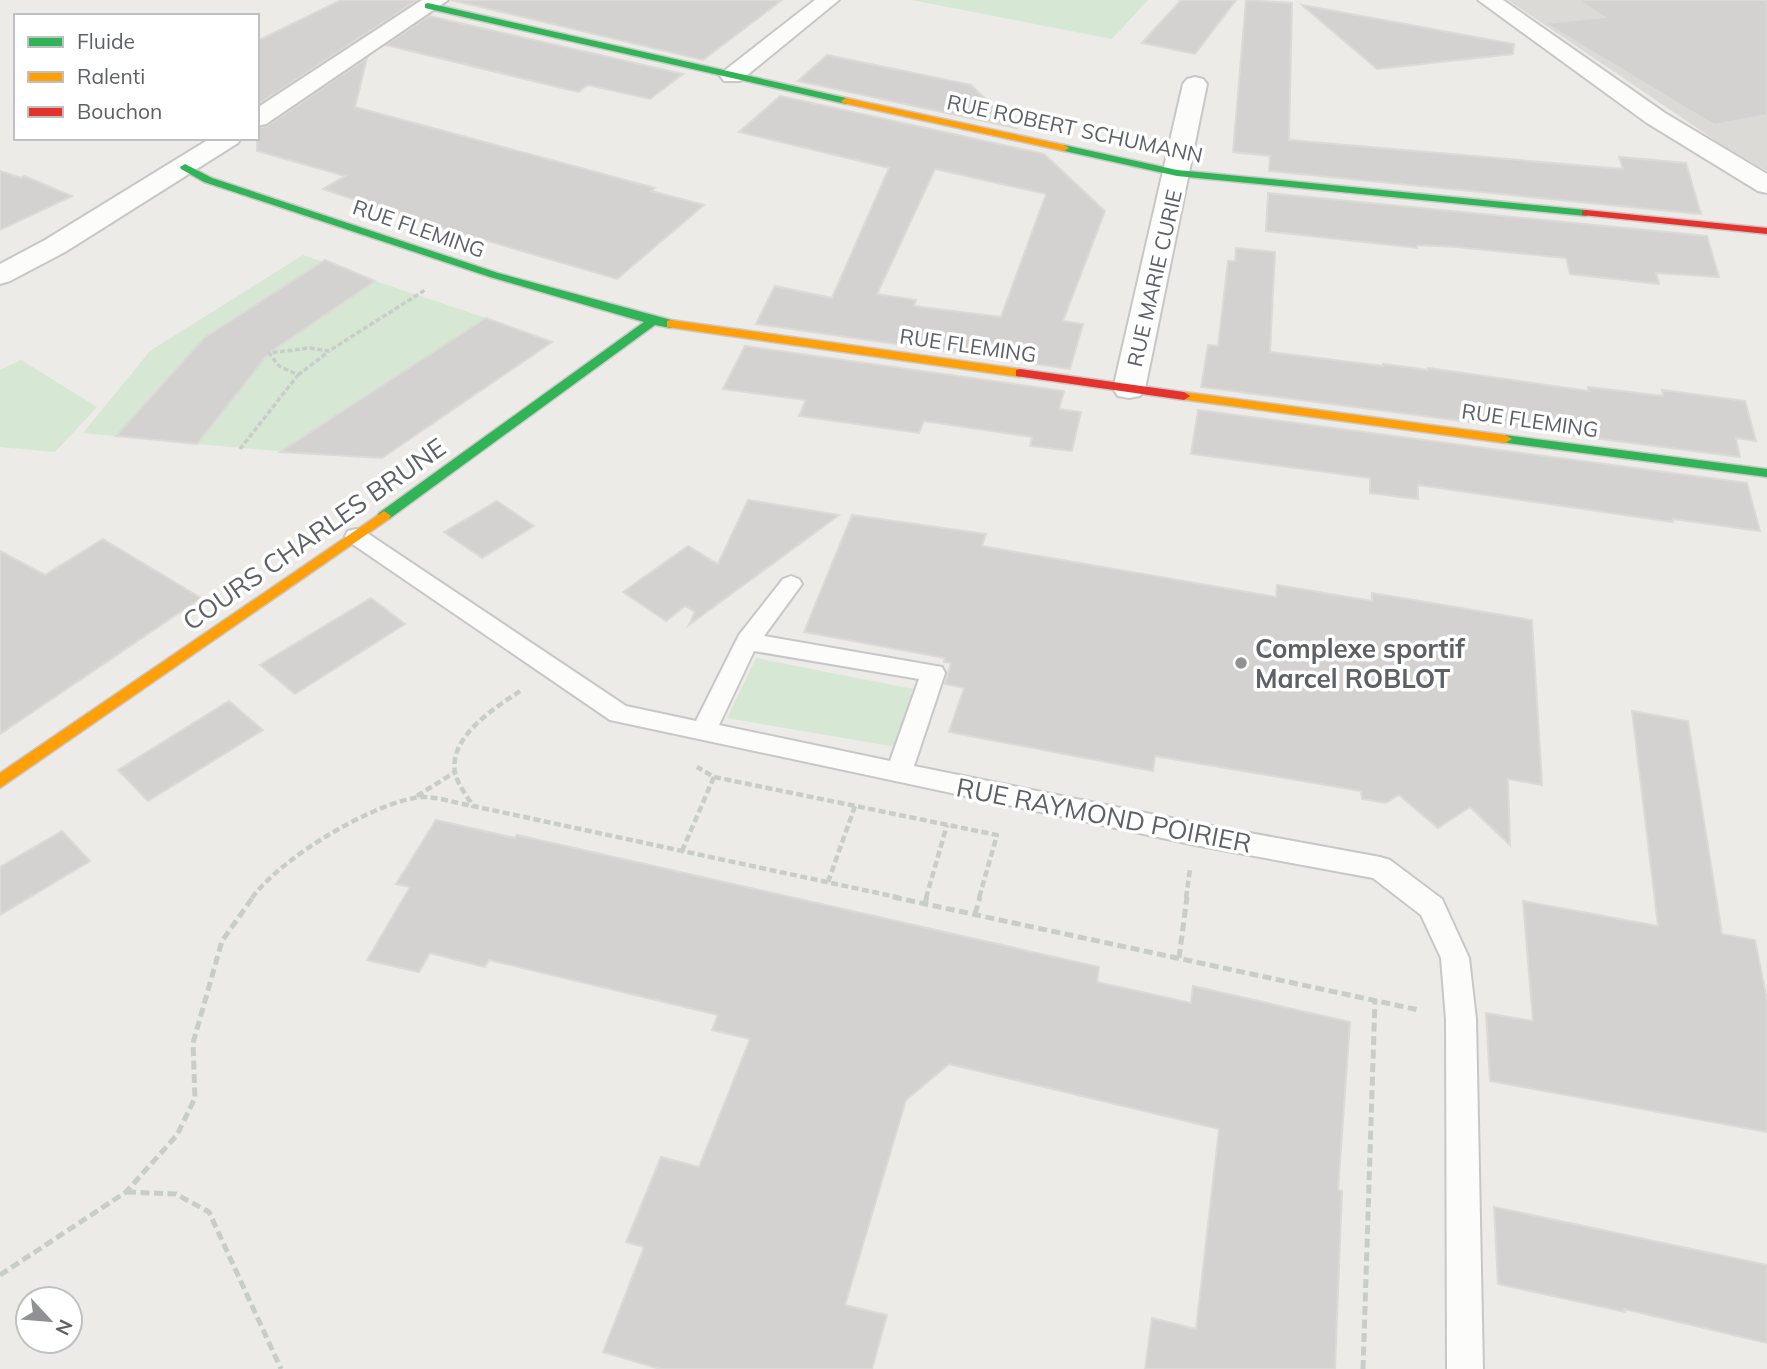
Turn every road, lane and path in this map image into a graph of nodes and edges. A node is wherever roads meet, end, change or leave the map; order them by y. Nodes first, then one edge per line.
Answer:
1 (828, 0) edge
2 (1489, 0) edge
3 (432, 3) edge
4 (732, 76) junction
5 (1195, 84) dead end
6 (259, 118) edge
7 (226, 140) edge
8 (185, 167) junction
9 (1177, 173) junction
10 (1767, 185) edge
11 (1767, 230) edge
12 (464, 265) junction
13 (0, 275) edge
14 (653, 321) junction
15 (329, 351) junction
16 (298, 375) junction
17 (1129, 389) junction
18 (240, 449) dead end
19 (1767, 473) edge
20 (356, 536) junction
21 (790, 584) dead end
22 (747, 641) junction
23 (552, 668) junction
24 (674, 726) junction
25 (703, 732) junction
26 (455, 772) junction
27 (899, 773) junction
28 (714, 777) junction
29 (0, 782) edge
30 (416, 797) junction
31 (473, 806) junction
32 (855, 806) junction
33 (947, 825) junction
34 (1195, 834) junction
35 (682, 851) junction
36 (828, 882) junction
37 (925, 903) junction
38 (975, 914) junction
39 (1179, 958) junction
40 (1375, 1000) junction
41 (1461, 1019) junction
42 (126, 1192) junction
43 (0, 1275) edge
44 (281, 1369) edge
45 (1363, 1369) edge
46 (1465, 1369) edge

1 - 4 street
2 - 10 street
3 - 4 street, RUE ROBERT SCHUMANN
3 - 6 street
4 - 9 street, RUE ROBERT SCHUMANN
5 - 9 street, RUE MARIE CURIE
7 - 8 street
8 - 12 street, RUE FLEMING
8 - 13 street
9 - 11 street, RUE ROBERT SCHUMANN
9 - 17 street, RUE MARIE CURIE
12 - 14 street, RUE FLEMING
12 - 15 path
14 - 17 street, RUE FLEMING
14 - 20 street, COURS CHARLES BRUNE
15 - 16 path
15 - 16 path
16 - 18 path
17 - 19 street, RUE FLEMING
20 - 23 lane, RUE RAYMOND POIRIER
20 - 29 street, COURS CHARLES BRUNE
21 - 22 lane
22 - 25 lane
22 - 27 lane
23 - 24 lane, RUE RAYMOND POIRIER
23 - 26 path
24 - 25 lane, RUE RAYMOND POIRIER
24 - 28 path
25 - 27 lane, RUE RAYMOND POIRIER
26 - 30 path
26 - 31 path
27 - 34 lane, RUE RAYMOND POIRIER
28 - 32 path
28 - 35 path
30 - 31 path
30 - 42 path
31 - 35 path
32 - 33 path
32 - 36 path
33 - 37 path
33 - 38 path
34 - 39 path
34 - 41 lane, RUE RAYMOND POIRIER
35 - 36 path
36 - 37 path
37 - 38 path
38 - 39 path
39 - 40 path
40 - 41 path
40 - 45 path
41 - 46 lane, RUE RAYMOND POIRIER
42 - 43 path
42 - 44 path

